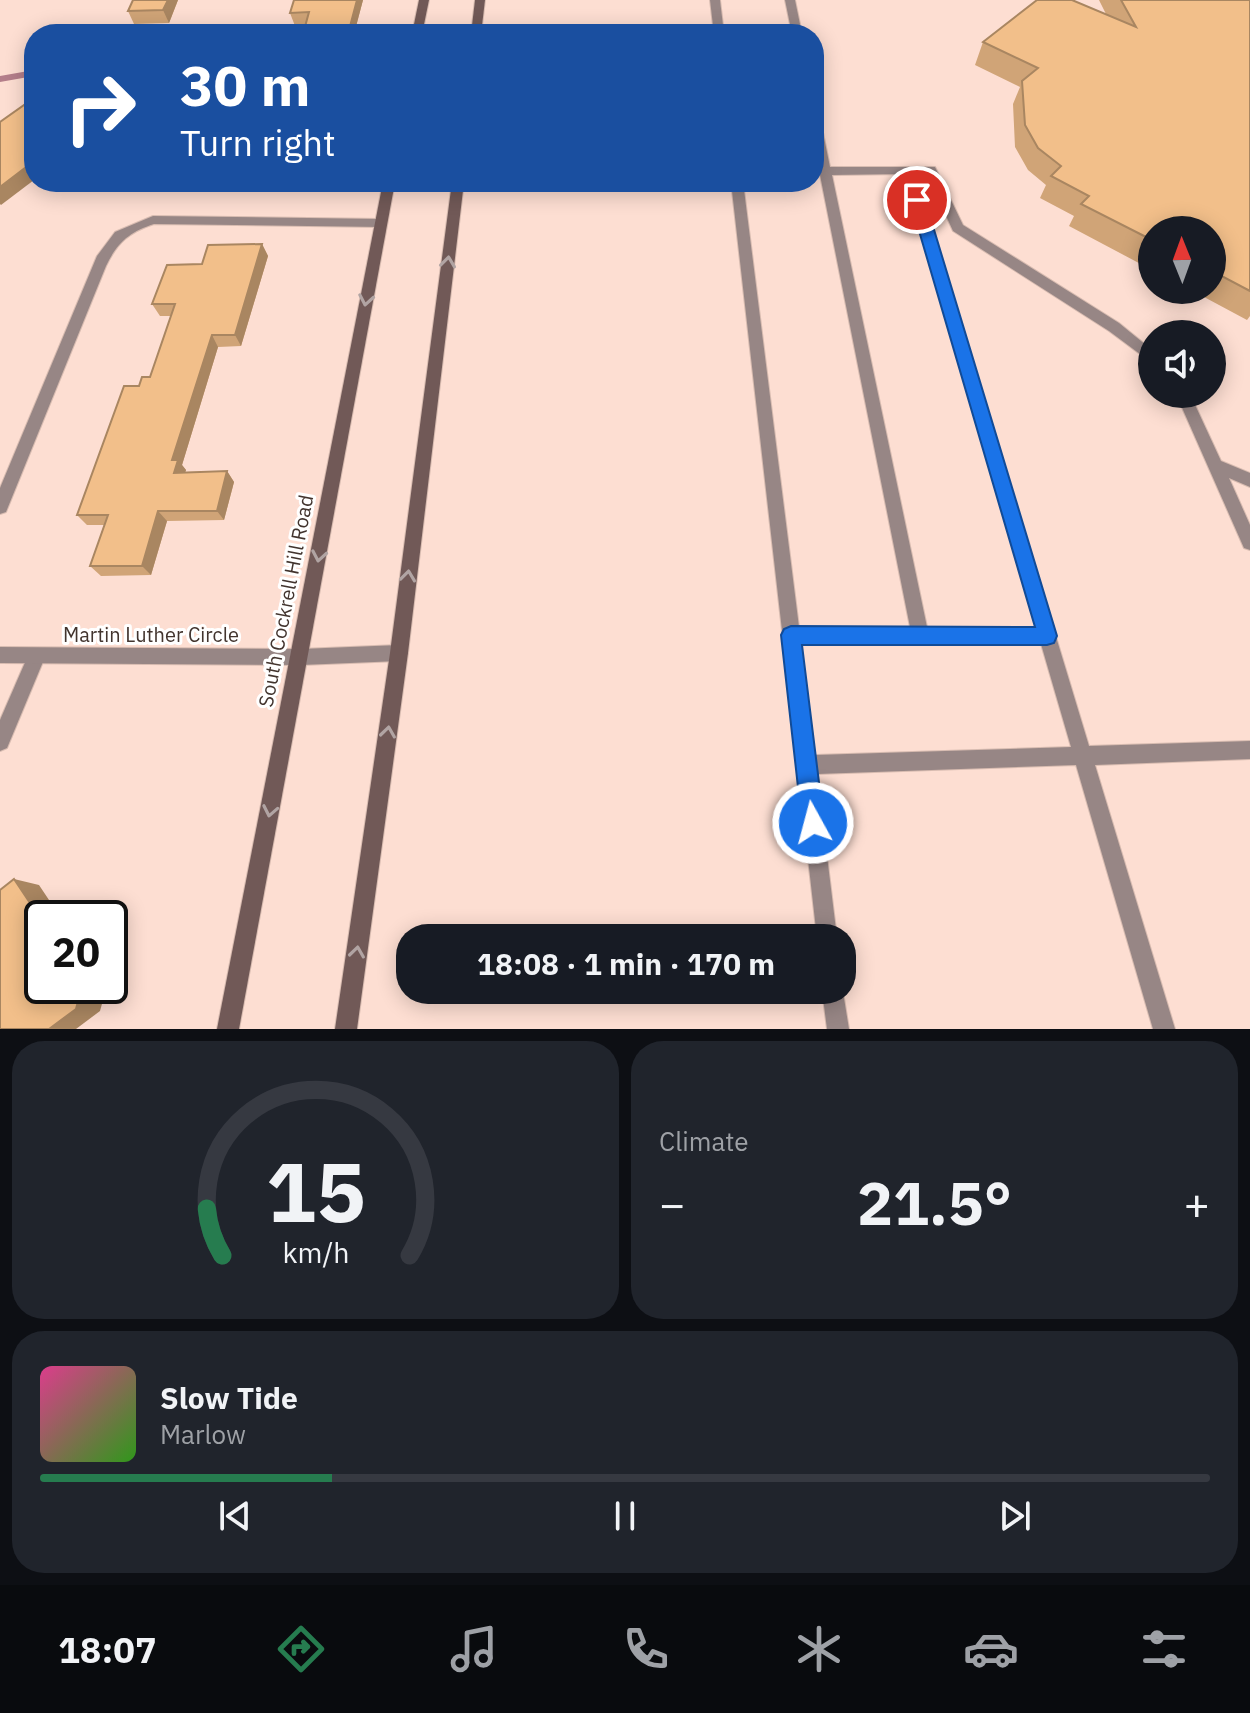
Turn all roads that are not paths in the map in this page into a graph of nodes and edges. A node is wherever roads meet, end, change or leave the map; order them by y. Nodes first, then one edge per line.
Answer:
1 (424, 0) edge
2 (480, 0) edge
3 (715, 0) edge
4 (790, 0) edge
5 (419, 24) edge
6 (477, 24) edge
7 (718, 24) edge
8 (795, 24) edge
9 (824, 171) edge
10 (909, 171) junction
11 (387, 192) edge
12 (457, 192) edge
13 (738, 192) edge
14 (824, 192) edge
15 (381, 223) junction
16 (1138, 347) edge
17 (1189, 408) edge
18 (1216, 466) junction
19 (1250, 480) edge
20 (0, 507) edge
21 (1250, 543) edge
22 (791, 635) junction
23 (920, 635) junction
24 (1047, 636) junction
25 (399, 653) junction
26 (0, 655) edge
27 (36, 657) junction
28 (301, 657) junction
29 (0, 742) edge
30 (1250, 750) edge
31 (1083, 757) junction
32 (806, 765) junction
33 (825, 924) edge
34 (835, 1004) edge
35 (228, 1029) edge
36 (346, 1029) edge
37 (838, 1029) edge
38 (1164, 1029) edge

1 - 5 main road
2 - 6 main road
3 - 7 street
4 - 8 street
9 - 10 street
10 - 16 street
10 - 24 street
11 - 15 main road, South Cockrell Hill Road
25 -> 12 main road
13 - 22 street
14 - 23 street
15 - 20 street
15 -> 28 main road, South Cockrell Hill Road
17 - 18 street
18 - 19 street
18 - 21 street
22 - 23 street
22 - 32 street
23 - 24 street
24 - 31 street
25 - 28 street, Martin Luther Circle
36 -> 25 main road
26 - 27 street, Martin Luther Circle
27 - 28 street, Martin Luther Circle
27 - 29 street
28 -> 35 main road, South Cockrell Hill Road
30 - 31 street
31 - 32 street
31 - 38 street
32 - 33 street
34 - 37 street

